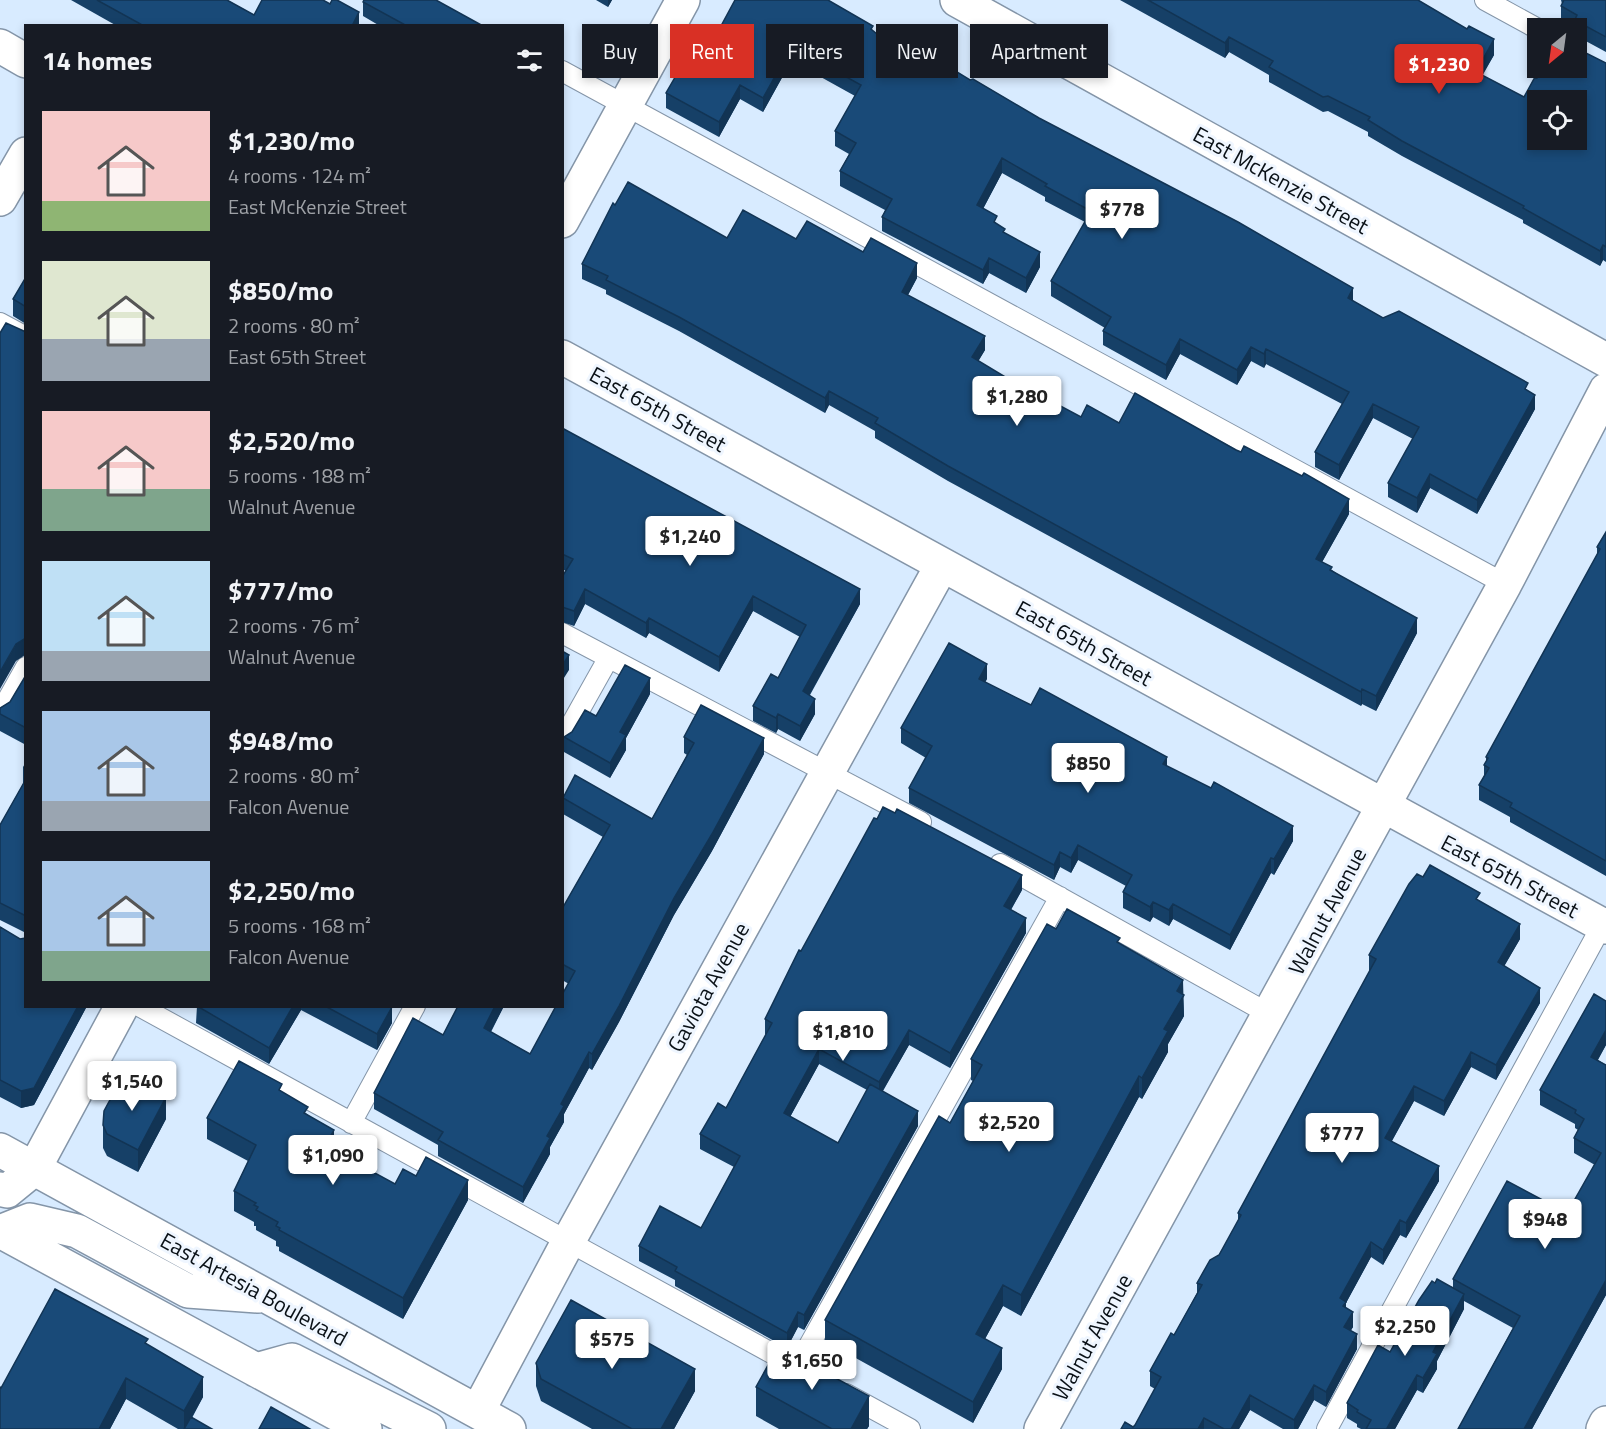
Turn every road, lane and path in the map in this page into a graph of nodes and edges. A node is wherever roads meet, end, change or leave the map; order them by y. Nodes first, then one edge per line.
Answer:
1 (683, 0) edge
2 (957, 0) edge
3 (1485, 0) edge
4 (1527, 23) edge
5 (0, 46) edge
6 (24, 60) edge
7 (564, 71) edge
8 (626, 105) junction
9 (24, 158) edge
10 (0, 200) edge
11 (564, 217) edge
12 (0, 323) edge
13 (24, 336) edge
14 (564, 358) edge
15 (1606, 360) edge
16 (1606, 390) edge
17 (942, 565) junction
18 (1505, 585) junction
19 (564, 634) edge
20 (608, 659) junction
21 (24, 671) edge
22 (0, 713) edge
23 (564, 737) edge
24 (826, 772) junction
25 (1383, 807) junction
26 (938, 832) edge
27 (979, 853) edge
28 (1060, 897) junction
29 (1605, 923) edge
30 (121, 1008) edge
31 (143, 1008) edge
32 (414, 1008) edge
33 (1270, 1015) junction
34 (351, 1123) junction
35 (0, 1150) edge
36 (34, 1169) junction
37 (0, 1189) edge
38 (0, 1232) edge
39 (568, 1242) junction
40 (267, 1297) junction
41 (797, 1367) junction
42 (256, 1370) junction
43 (467, 1420) edge
44 (1606, 1423) edge
45 (365, 1429) edge
46 (429, 1429) edge
47 (509, 1429) edge
48 (910, 1429) edge
49 (1041, 1429) edge
50 (1327, 1429) edge
51 (1603, 1429) edge

1 - 8 street
2 - 15 street, East McKenzie Street
3 - 4 lane
5 - 6 street
7 - 8 lane
8 - 11 street
8 - 18 lane
9 - 10 street
12 - 13 lane
14 - 17 street, East 65th Street
16 - 18 street, Walnut Avenue
17 - 24 street, Gaviota Avenue
17 - 25 street, East 65th Street
18 - 25 street, Walnut Avenue
19 - 20 lane
20 - 23 lane
20 - 24 lane
21 - 22 lane
24 - 26 lane
24 - 39 street, Gaviota Avenue
25 - 29 street, East 65th Street
25 - 33 street, Walnut Avenue
27 - 28 lane
28 - 33 lane
28 - 41 lane
29 - 50 lane
30 - 36 street
31 - 34 lane
32 - 34 lane
33 - 49 street, Walnut Avenue
34 - 39 lane
35 - 36 street, East Artesia Boulevard
36 - 37 street
36 - 40 street, East Artesia Boulevard
38 - 40 street
38 - 42 street
39 - 41 lane
39 - 43 street, Gaviota Avenue
40 - 43 street, East Artesia Boulevard
41 - 48 lane
42 - 45 street
42 - 46 street
43 - 47 street, East Artesia Boulevard
44 - 51 street

